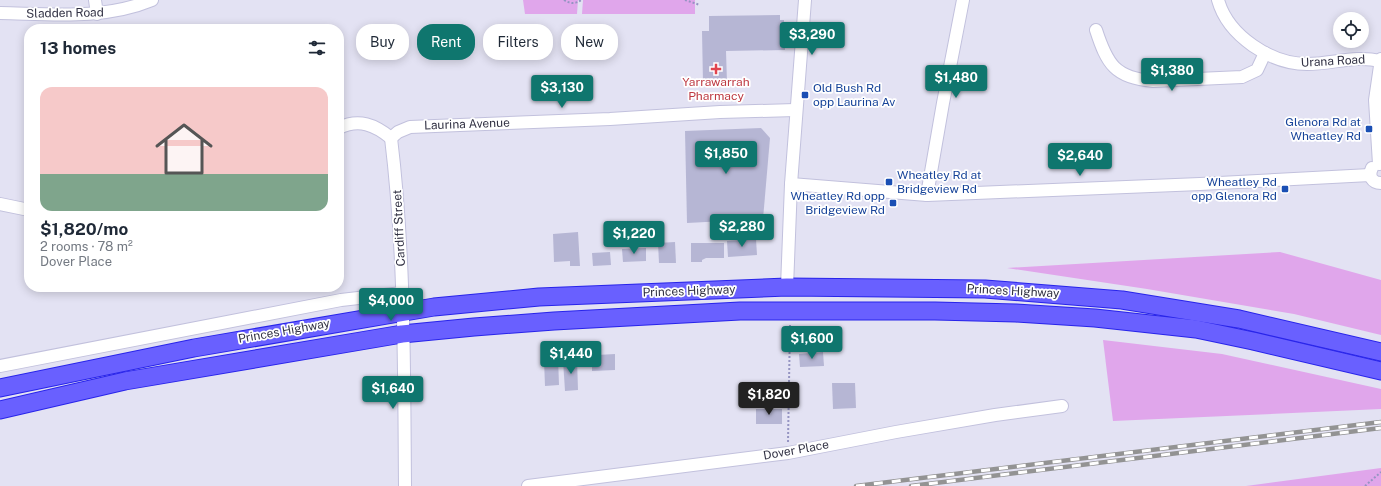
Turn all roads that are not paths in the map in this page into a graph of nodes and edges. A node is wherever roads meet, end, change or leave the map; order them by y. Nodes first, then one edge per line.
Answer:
1 (95, 0) edge
2 (152, 0) edge
3 (805, 0) edge
4 (963, 0) edge
5 (1218, 0) edge
6 (0, 13) edge
7 (97, 14) junction
8 (1096, 30) dead end
9 (1265, 54) junction
10 (1381, 60) edge
11 (796, 110) junction
12 (344, 126) edge
13 (391, 138) junction
14 (1380, 164) edge
15 (1370, 175) junction
16 (1381, 183) edge
17 (791, 184) junction
18 (927, 195) junction
19 (0, 204) edge
20 (24, 209) edge
21 (787, 287) junction
22 (402, 293) junction
23 (403, 311) junction
24 (740, 311) junction
25 (969, 312) junction
26 (402, 334) junction
27 (1381, 352) edge
28 (0, 366) edge
29 (1381, 371) edge
30 (0, 388) edge
31 (1062, 406) dead end
32 (0, 410) edge
33 (405, 486) edge
34 (528, 486) edge

1 - 7 street
2 - 7 street, Sladden Road
3 - 11 street
4 - 18 street
5 - 9 street, Urana Road
6 - 7 street, Sladden Road
8 - 9 street
9 - 10 street, Urana Road
10 - 14 street
11 - 13 street, Laurina Avenue
11 - 17 street
12 - 13 street
13 - 22 street, Cardiff Street
14 - 15 street
15 - 16 street
15 - 18 street
17 - 18 street
17 - 21 street
19 - 20 street
21 - 23 highway, Princes Highway
21 - 24 highway
21 - 25 highway
21 - 27 highway, Princes Highway
22 - 23 street, Cardiff Street
22 - 28 street
23 - 26 street, Cardiff Street
23 - 30 highway, Princes Highway
24 - 25 highway, Princes Highway
24 - 26 highway, Princes Highway
25 - 29 highway, Princes Highway
26 - 32 highway, Princes Highway
26 - 33 street, Cardiff Street
31 - 34 street, Dover Place

